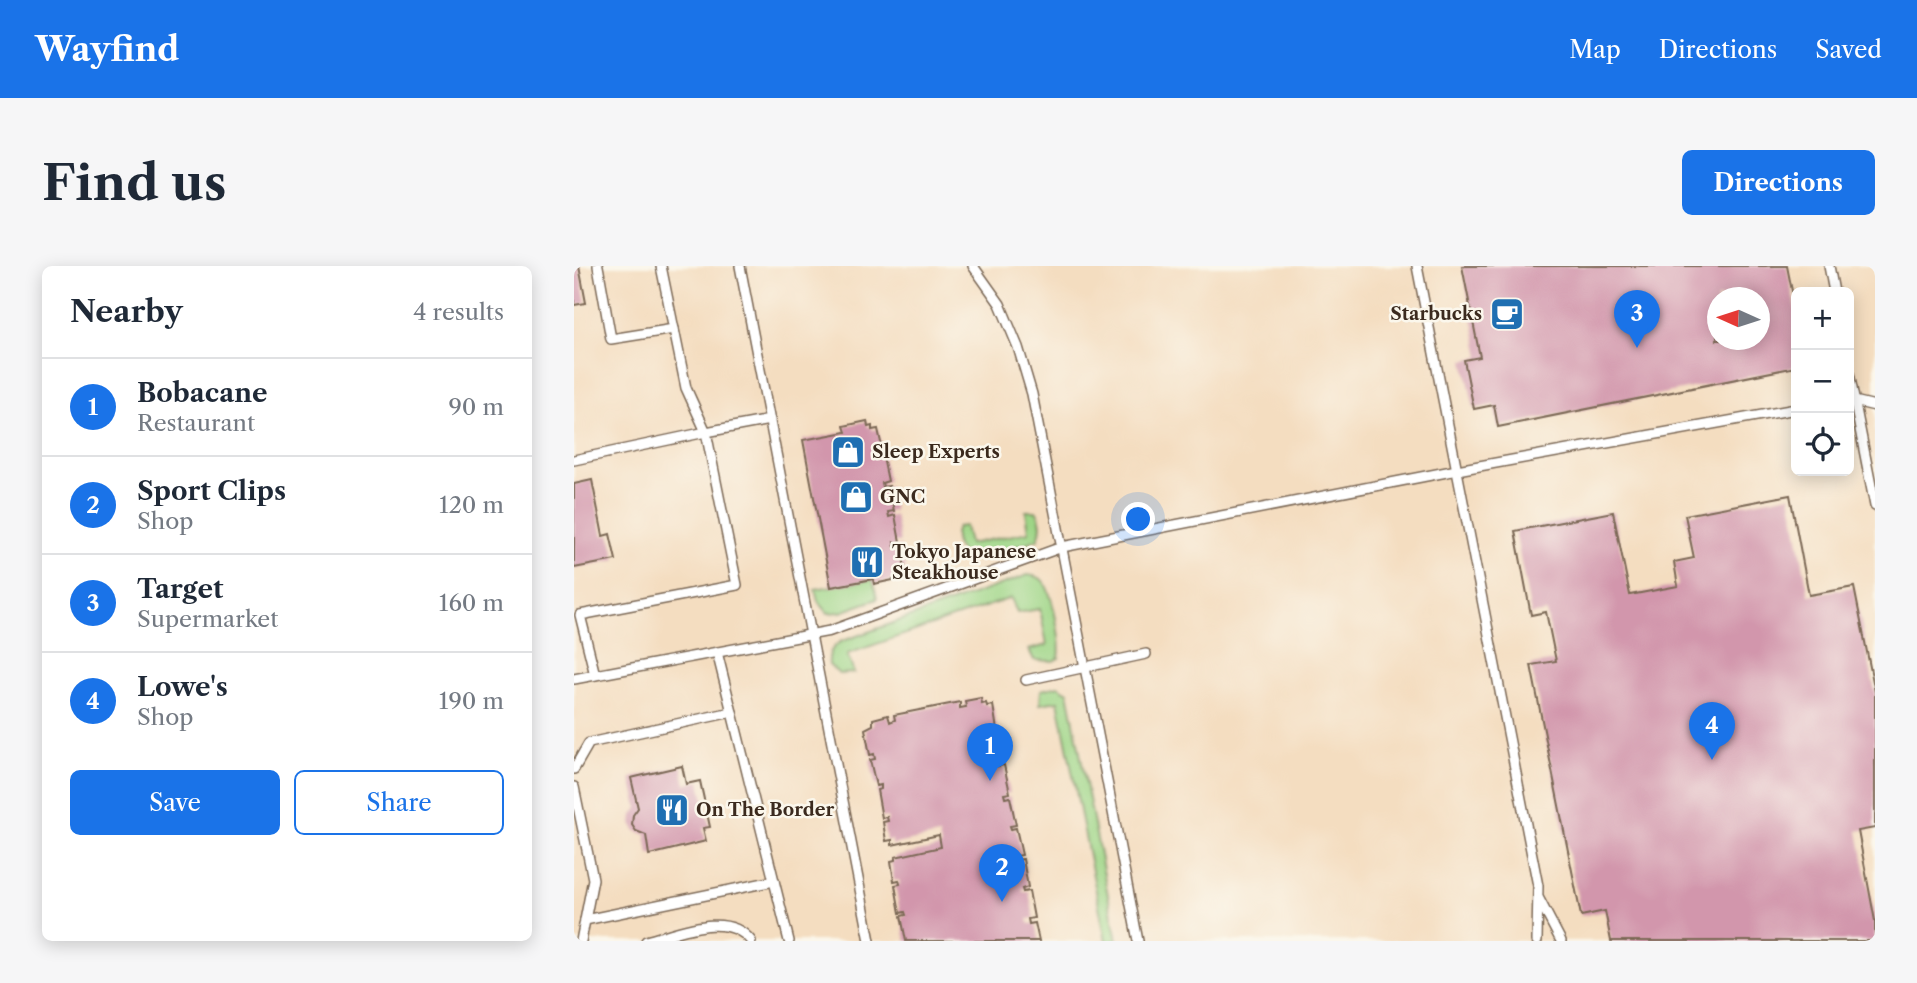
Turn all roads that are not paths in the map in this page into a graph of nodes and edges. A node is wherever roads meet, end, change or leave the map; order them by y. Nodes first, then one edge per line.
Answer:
1 (598, 266) edge
2 (661, 266) edge
3 (740, 266) edge
4 (973, 266) edge
5 (1417, 266) edge
6 (1829, 266) edge
7 (1833, 287) edge
8 (674, 329) junction
9 (1854, 401) edge
10 (1875, 406) edge
11 (1791, 410) edge
12 (1854, 413) edge
13 (770, 420) junction
14 (706, 432) junction
15 (574, 460) edge
16 (1457, 470) junction
17 (1875, 506) edge
18 (1062, 547) junction
19 (577, 615) edge
20 (811, 634) junction
21 (717, 652) junction
22 (1146, 654) dead end
23 (1086, 667) junction
24 (595, 675) junction
25 (574, 679) edge
26 (1026, 680) dead end
27 (732, 712) junction
28 (574, 769) edge
29 (574, 787) edge
30 (774, 880) junction
31 (1539, 897) junction
32 (585, 920) junction
33 (581, 941) edge
34 (646, 941) edge
35 (751, 941) edge
36 (789, 941) edge
37 (870, 941) edge
38 (1138, 941) edge
39 (1537, 941) edge
40 (1561, 941) edge

1 - 8 lane
2 - 8 lane
3 - 13 lane
4 - 18 lane
5 - 16 lane
6 - 7 lane
8 - 14 lane
9 - 10 lane
11 - 16 lane
12 - 17 lane
13 - 14 lane
13 - 20 lane
14 - 15 lane
14 - 19 lane
16 - 18 lane
16 - 31 lane
18 - 20 lane
18 - 23 lane
19 - 24 lane
20 - 21 lane
20 - 37 lane
21 - 24 lane
21 - 27 lane
22 - 23 lane
23 - 26 lane
23 - 38 lane
24 - 25 lane
27 - 28 lane
27 - 30 lane
29 - 32 lane
30 - 32 lane
30 - 36 lane
31 - 39 lane
31 - 40 lane
32 - 33 lane
34 - 35 lane

